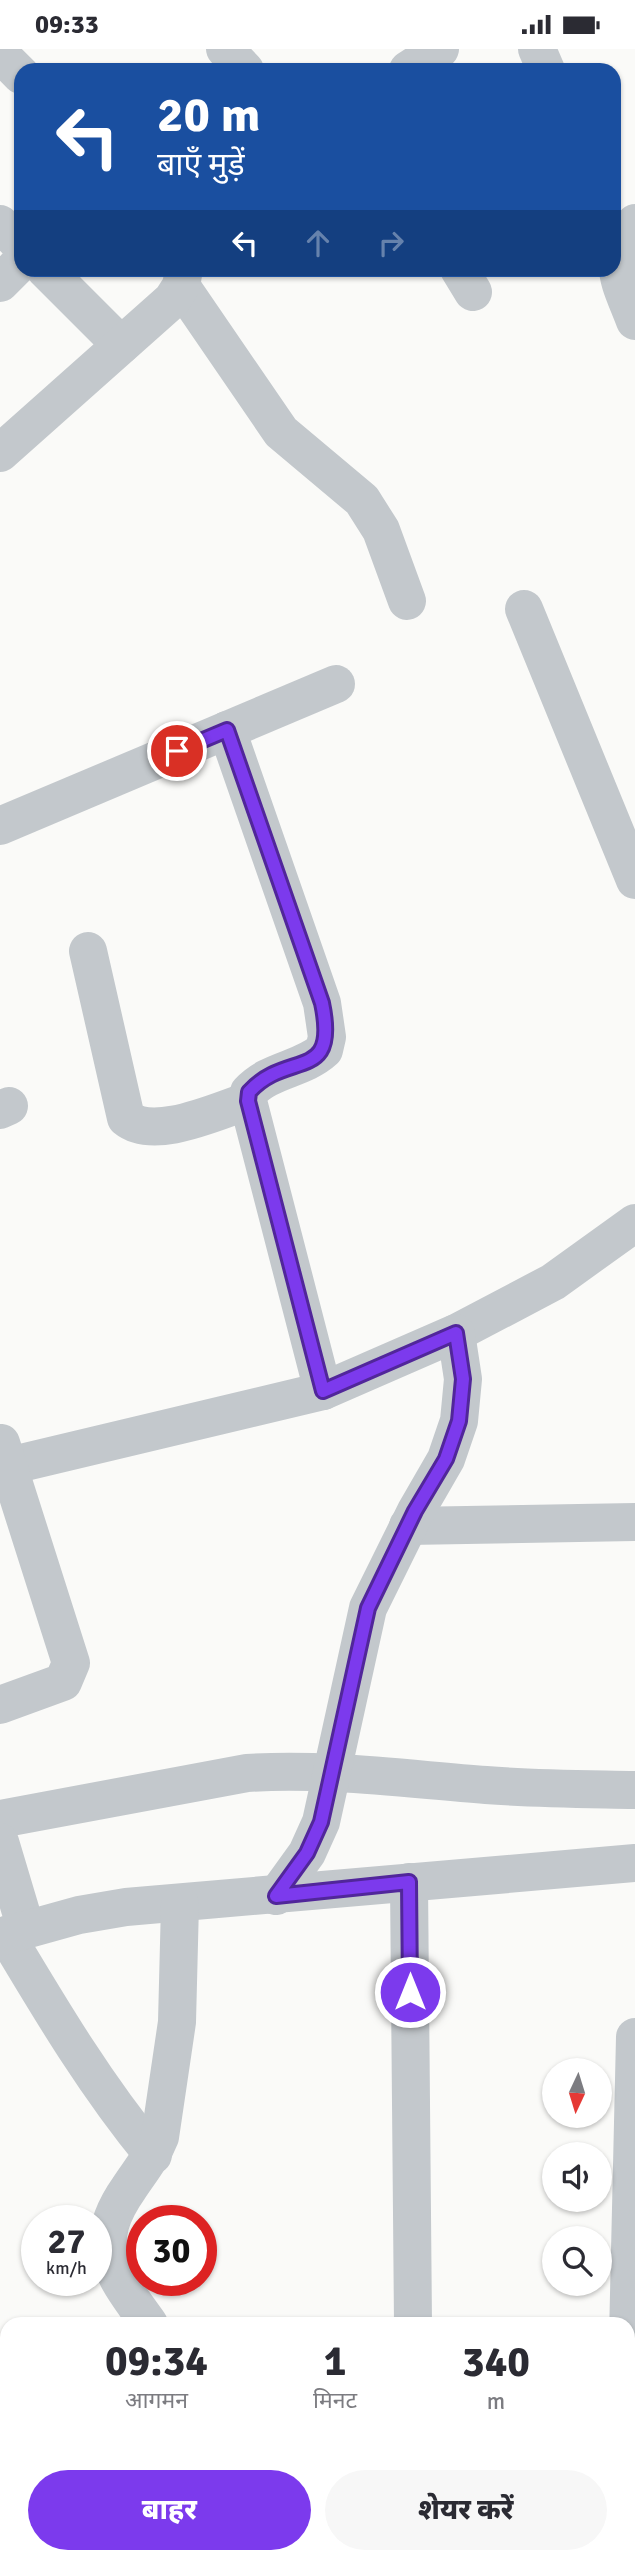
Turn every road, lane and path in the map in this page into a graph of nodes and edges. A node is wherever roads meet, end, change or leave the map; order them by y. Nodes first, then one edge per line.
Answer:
1 (225, 49) edge
2 (0, 54) edge
3 (238, 63) edge
4 (14, 68) edge
5 (0, 224) edge
6 (14, 238) edge
7 (14, 269) edge
8 (53, 277) edge
9 (618, 277) edge
10 (182, 278) edge
11 (0, 283) edge
12 (635, 321) edge
13 (121, 345) junction
14 (0, 453) edge
15 (407, 600) dead end
16 (524, 609) dead end
17 (336, 684) dead end
18 (227, 730) junction
19 (0, 826) edge
20 (635, 880) edge
21 (88, 951) dead end
22 (248, 1101) junction
23 (635, 1223) edge
24 (456, 1333) junction
25 (323, 1391) junction
26 (2, 1459) edge
27 (635, 1522) edge
28 (408, 1526) junction
29 (0, 1705) edge
30 (334, 1771) junction
31 (635, 1790) edge
32 (0, 1819) edge
33 (0, 1842) edge
34 (635, 1863) edge
35 (409, 1882) junction
36 (276, 1896) junction
37 (180, 1904) junction
38 (11, 1934) edge
39 (635, 2037) edge
40 (153, 2155) junction
41 (144, 2317) edge
42 (413, 2317) edge
43 (628, 2317) edge

1 - 3 street
2 - 4 street
5 - 6 street
7 - 11 street
8 - 13 street
9 - 12 street
10 - 13 street
10 - 15 street
13 - 14 street
16 - 20 street
17 - 18 street
18 - 19 street
18 - 22 street
21 - 22 street
22 - 25 street
23 - 24 street
24 - 25 street
24 - 28 street
25 - 26 street
26 - 29 street
27 - 28 street
28 - 30 street
30 - 31 street
30 - 32 street
30 - 36 street
33 - 38 street
34 - 35 street
35 - 36 street
35 - 42 street
36 - 37 street
37 - 38 street
37 - 40 street
38 - 40 street
39 - 43 street
40 - 41 street

